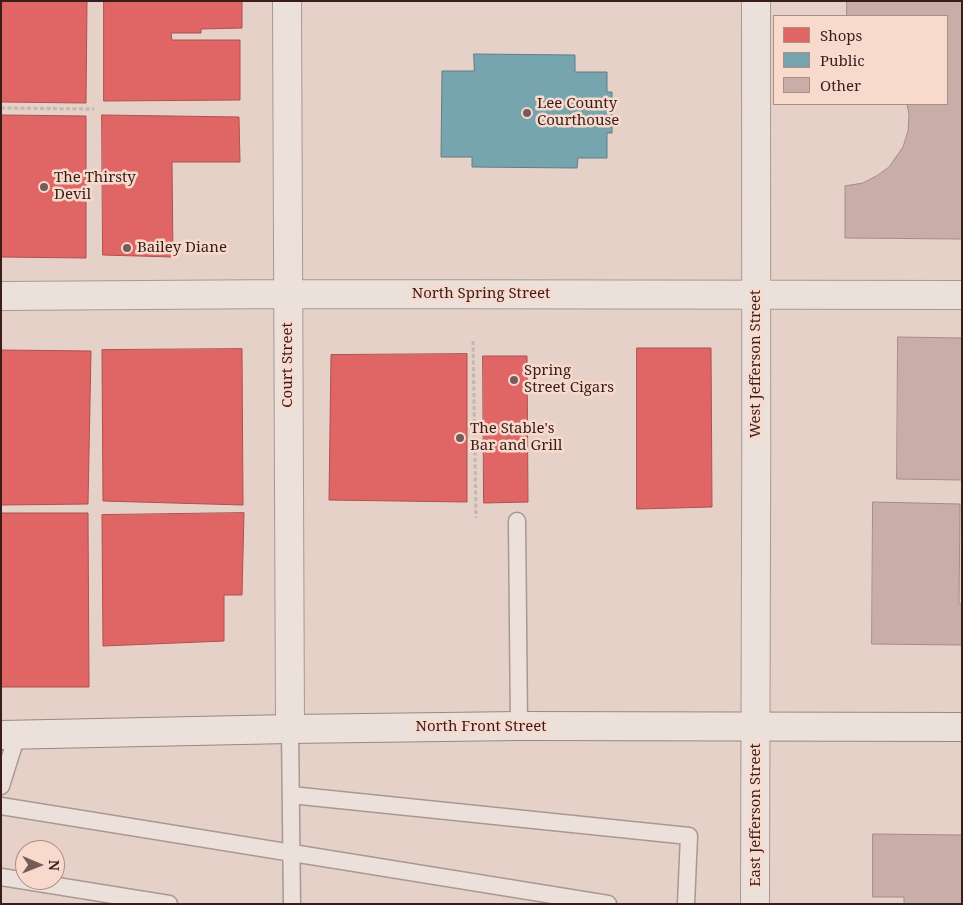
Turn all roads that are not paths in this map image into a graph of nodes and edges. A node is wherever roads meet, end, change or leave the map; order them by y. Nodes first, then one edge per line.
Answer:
1 (287, 1) edge
2 (756, 1) edge
3 (288, 294) junction
4 (756, 295) junction
5 (962, 295) edge
6 (1, 296) edge
7 (517, 521) dead end
8 (519, 726) junction
9 (756, 727) junction
10 (962, 728) edge
11 (290, 729) junction
12 (9, 735) edge
13 (1, 786) edge
14 (291, 795) junction
15 (1, 806) edge
16 (291, 853) junction
17 (1, 877) edge
18 (169, 904) edge
19 (292, 904) edge
20 (608, 904) edge
21 (686, 904) edge
22 (755, 904) edge

1 - 3 street, Court Street
2 - 4 street, West Jefferson Street
3 - 4 street, North Spring Street
3 - 6 street, North Spring Street
3 - 11 street, Court Street
4 - 5 street, North Spring Street
4 - 9 street, West Jefferson Street
7 - 8 lane
8 - 9 street, North Front Street
8 - 11 street, North Front Street
9 - 10 street, North Front Street
9 - 22 street, East Jefferson Street
11 - 12 street, North Front Street
11 - 14 lane
12 - 13 lane
14 - 16 lane
14 - 21 lane
15 - 16 lane
16 - 19 lane
16 - 20 lane
17 - 18 lane

